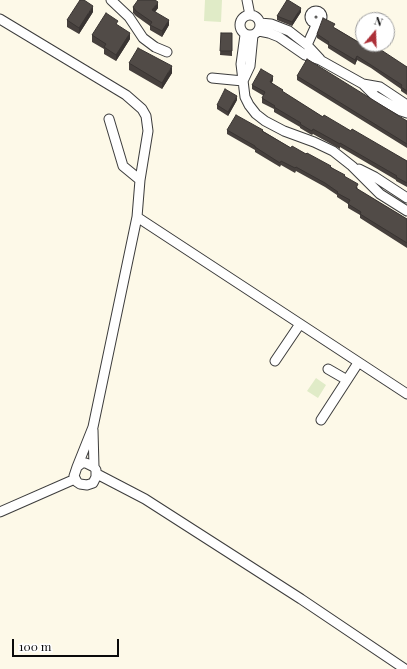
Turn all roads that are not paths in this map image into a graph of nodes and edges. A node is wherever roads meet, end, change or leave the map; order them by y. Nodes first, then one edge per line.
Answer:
1 (111, 0) edge
2 (247, 0) edge
3 (250, 15) junction
4 (0, 19) edge
5 (317, 23) dead end
6 (254, 31) junction
7 (307, 45) junction
8 (167, 52) dead end
9 (320, 60) junction
10 (212, 78) dead end
11 (243, 81) junction
12 (363, 84) junction
13 (407, 106) edge
14 (407, 113) edge
15 (109, 119) dead end
16 (352, 166) junction
17 (140, 180) junction
18 (407, 198) edge
19 (407, 211) edge
20 (137, 217) junction
21 (300, 324) junction
22 (275, 361) dead end
23 (358, 363) junction
24 (328, 369) dead end
25 (347, 380) junction
26 (407, 394) edge
27 (321, 420) dead end
28 (93, 426) junction
29 (77, 467) junction
30 (95, 470) junction
31 (75, 479) junction
32 (0, 512) edge
33 (405, 669) edge

1 - 8 street
2 - 3 street
3 - 6 street
3 - 6 street
4 - 17 street
5 - 7 street
6 - 7 street
6 - 9 street
6 - 11 street
7 - 9 street
9 - 12 street
10 - 11 street
11 - 16 street
12 - 13 street
12 - 14 street
15 - 17 street
16 - 18 street
16 - 19 street
17 - 20 street
20 - 21 street
20 - 28 street
21 - 22 street
21 - 23 street
23 - 25 street
23 - 26 street
24 - 25 street
25 - 27 street
28 - 29 street
28 - 30 street
29 - 30 street
29 - 31 street
30 - 31 street
30 - 33 street
31 - 32 street

